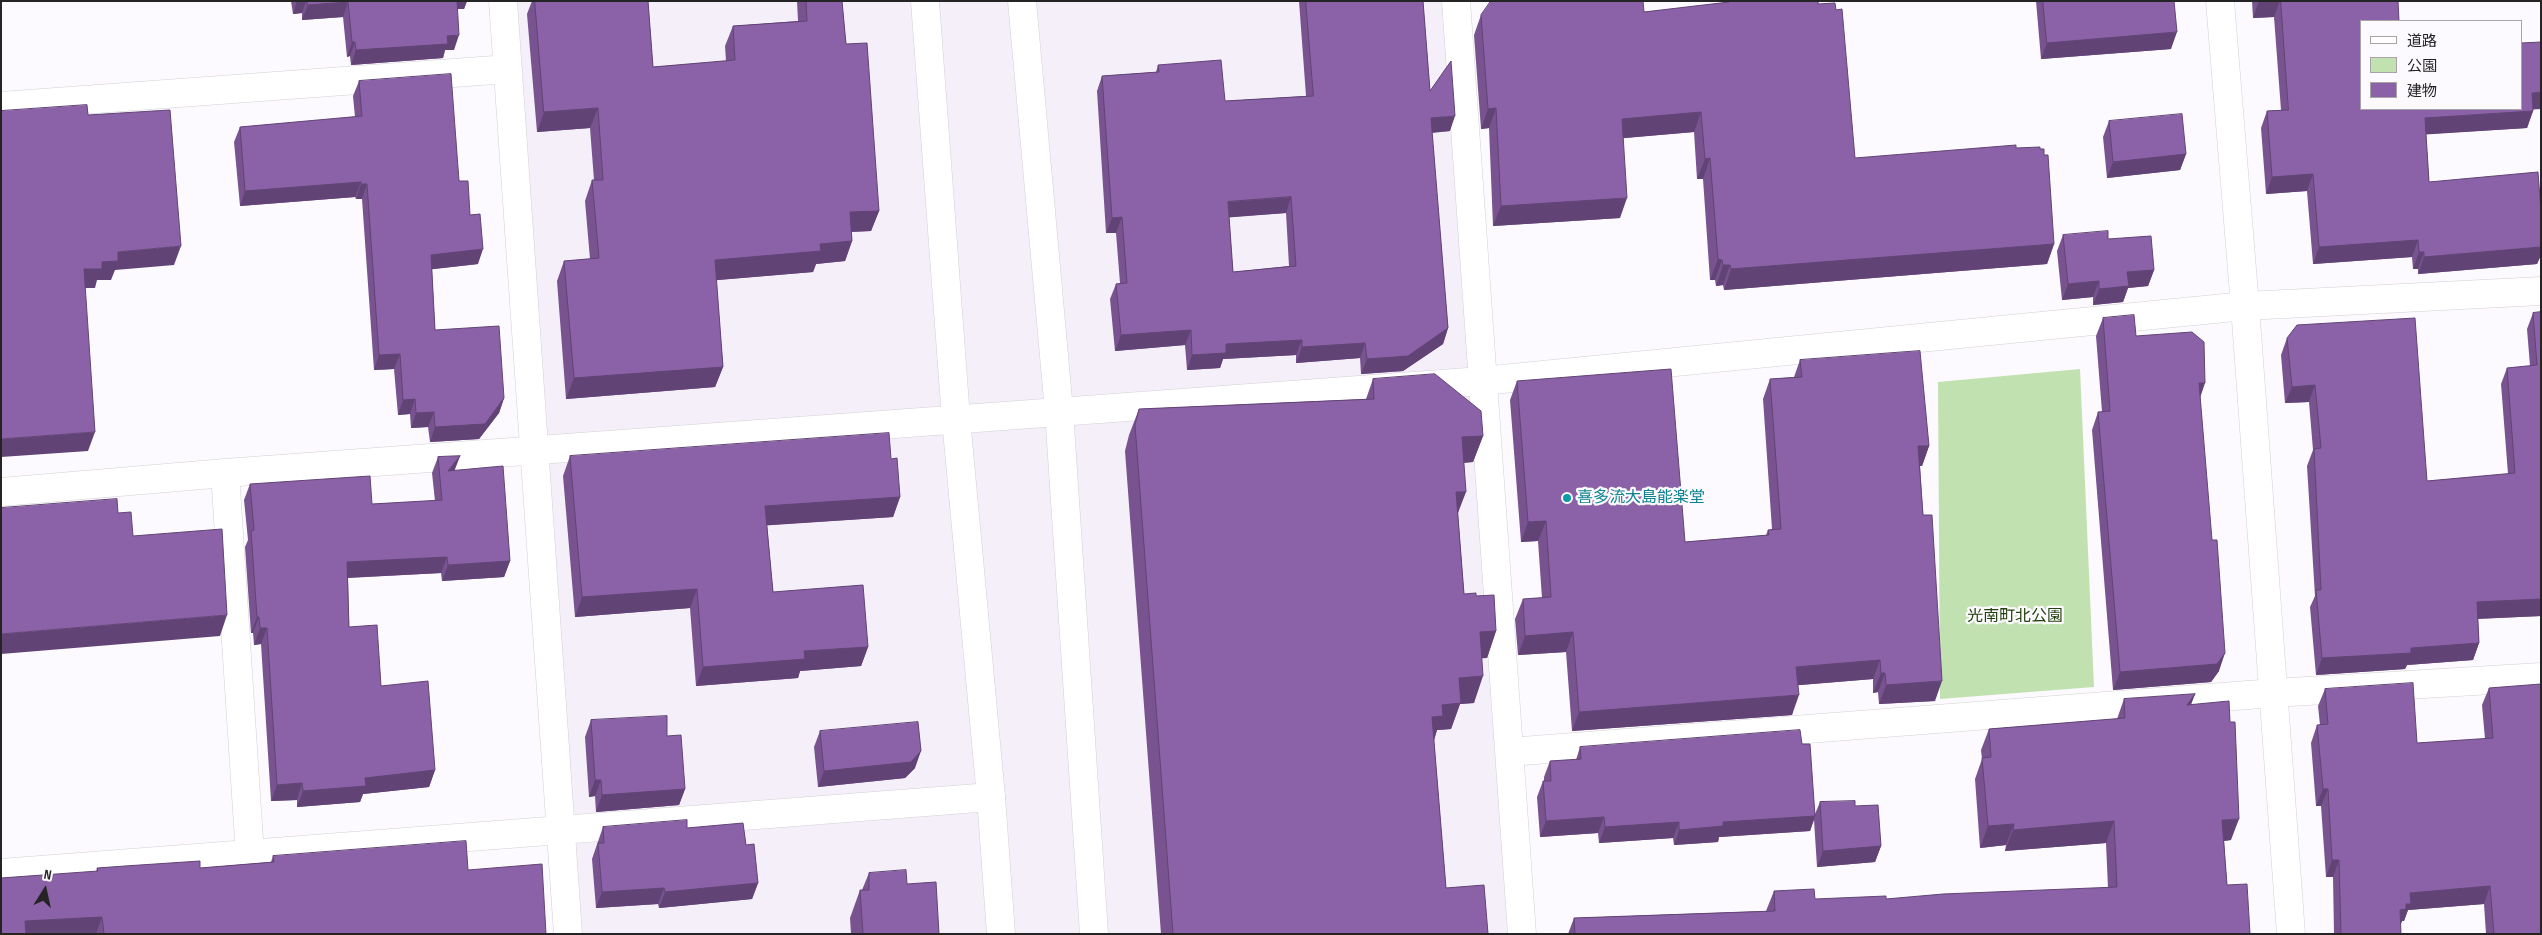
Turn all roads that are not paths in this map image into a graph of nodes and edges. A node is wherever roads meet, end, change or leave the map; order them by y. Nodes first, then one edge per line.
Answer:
1 (503, 1) edge
2 (924, 1) edge
3 (1022, 1) edge
4 (1456, 1) edge
5 (2220, 1) edge
6 (508, 69) junction
7 (1, 106) edge
8 (2541, 290) edge
9 (2246, 306) junction
10 (1482, 381) junction
11 (1059, 411) junction
12 (956, 419) junction
13 (535, 450) junction
14 (224, 473) junction
15 (1, 492) edge
16 (2541, 677) edge
17 (2274, 693) junction
18 (1509, 752) junction
19 (991, 797) junction
20 (560, 829) junction
21 (250, 856) junction
22 (1, 873) edge
23 (568, 934) edge
24 (1001, 934) edge
25 (1094, 934) edge
26 (1522, 934) edge
27 (2291, 934) edge

1 - 6 street
2 - 12 street
3 - 11 street
4 - 10 street
5 - 9 street
6 - 7 street
6 - 13 street
8 - 9 street
9 - 10 street
9 - 17 street
10 - 11 street
10 - 18 street
11 - 12 street
11 - 25 street
12 - 13 street
12 - 19 street
13 - 14 street
13 - 20 street
14 - 15 street
14 - 21 street
16 - 17 street
17 - 18 street
17 - 27 street
18 - 26 street
19 - 20 street
19 - 24 street
20 - 21 street
20 - 23 street
21 - 22 street

